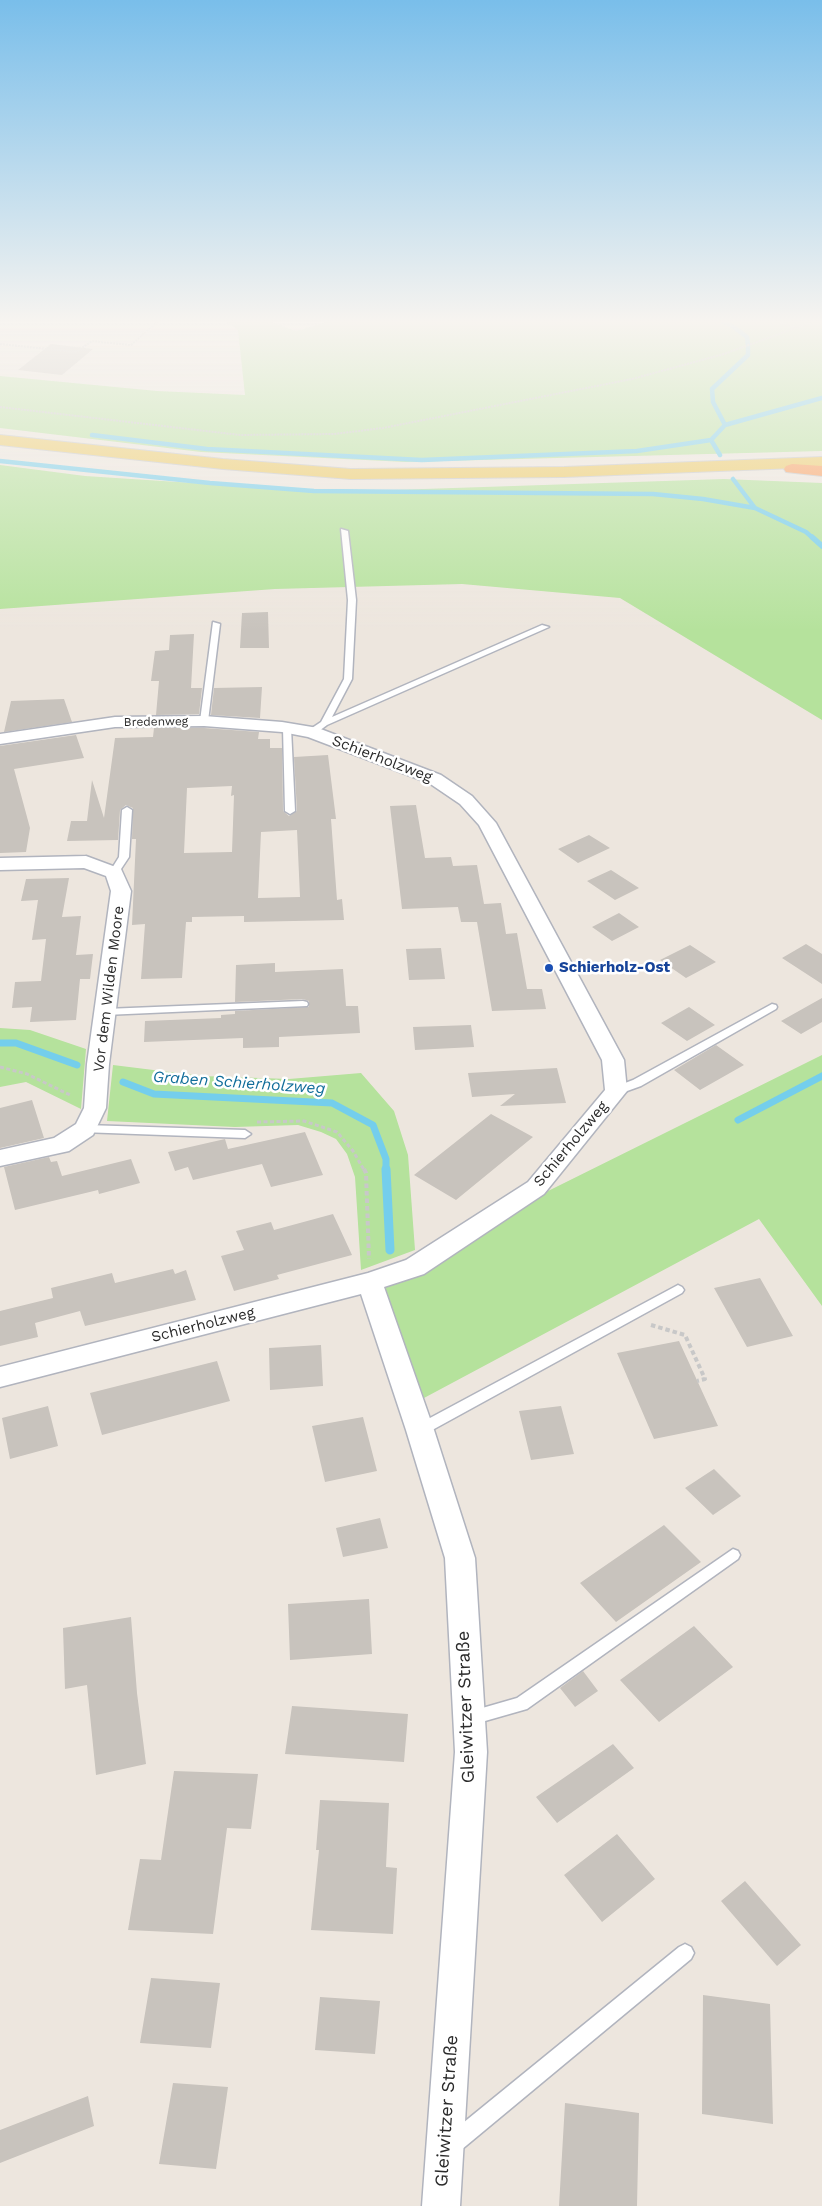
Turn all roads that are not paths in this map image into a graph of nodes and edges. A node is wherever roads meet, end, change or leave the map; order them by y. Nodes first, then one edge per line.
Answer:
1 (0, 435) edge
2 (0, 440) edge
3 (66, 447) junction
4 (822, 458) edge
5 (822, 462) edge
6 (647, 469) junction
7 (792, 469) joint
8 (822, 470) edge
9 (344, 531) dead end
10 (216, 624) dead end
11 (545, 627) dead end
12 (204, 721) junction
13 (287, 728) junction
14 (318, 728) junction
15 (0, 739) edge
16 (127, 810) dead end
17 (290, 811) dead end
18 (0, 864) edge
19 (114, 874) junction
20 (303, 1004) dead end
21 (772, 1007) dead end
22 (105, 1012) junction
23 (616, 1091) junction
24 (85, 1128) junction
25 (244, 1134) dead end
26 (0, 1158) edge
27 (370, 1282) junction
28 (678, 1290) dead end
29 (0, 1377) edge
30 (420, 1430) junction
31 (733, 1555) dead end
32 (469, 1718) junction
33 (686, 1954) dead end
34 (445, 2151) junction
35 (441, 2206) edge

1 - 3 main road
2 - 3 main road
3 - 6 main road
4 - 6 main road
5 - 6 main road
6 - 7 main road
7 - 8 highway
9 - 14 lane
10 - 12 lane
11 - 14 lane
12 - 13 street, Bredenweg
12 - 15 street, Bredenweg
13 - 14 street, Bredenweg
13 - 17 lane
14 - 23 street, Schierholzweg
16 - 19 lane
18 - 19 street
19 - 22 street, Vor dem Wilden Moore
20 - 22 lane
21 - 23 lane
22 - 24 street, Vor dem Wilden Moore
23 - 27 street, Schierholzweg
24 - 25 lane
24 - 26 street
27 - 29 street, Schierholzweg
27 - 30 street, Gleiwitzer Straße
28 - 30 lane
30 - 32 street, Gleiwitzer Straße
31 - 32 lane
32 - 34 street, Gleiwitzer Straße
33 - 34 lane
34 - 35 street, Gleiwitzer Straße

